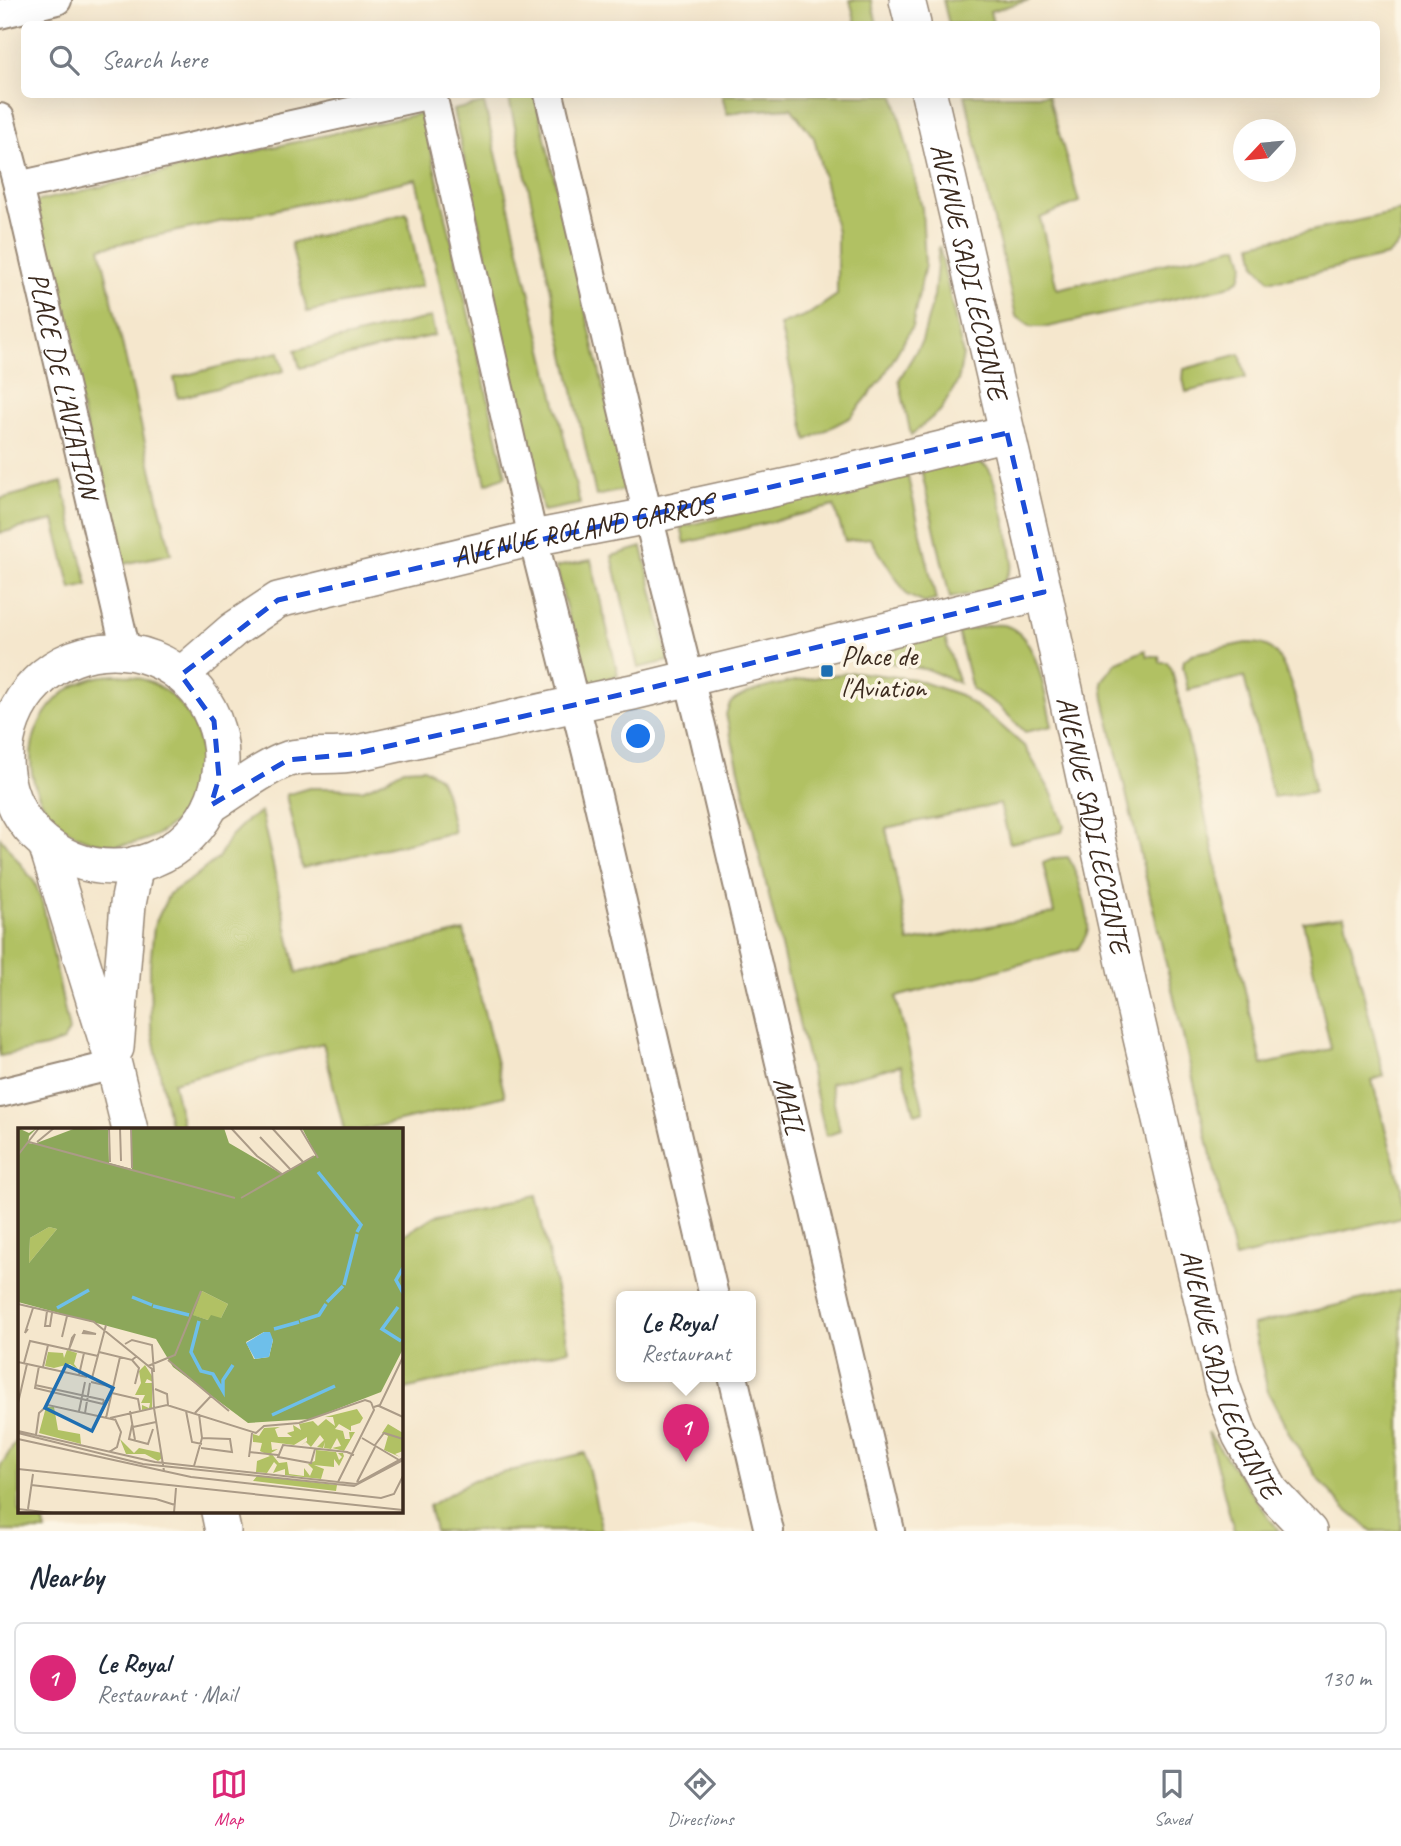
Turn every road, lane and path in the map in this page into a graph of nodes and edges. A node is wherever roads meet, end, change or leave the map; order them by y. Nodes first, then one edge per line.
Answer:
1 (57, 0) edge
2 (907, 0) edge
3 (0, 14) edge
4 (912, 21) edge
5 (414, 98) edge
6 (433, 98) edge
7 (550, 98) edge
8 (930, 98) edge
9 (0, 118) edge
10 (18, 186) junction
11 (1007, 433) junction
12 (648, 516) junction
13 (533, 538) junction
14 (1044, 592) junction
15 (127, 651) junction
16 (181, 675) junction
17 (689, 678) junction
18 (14, 690) edge
19 (575, 704) junction
20 (3, 740) edge
21 (211, 805) junction
22 (46, 844) junction
23 (136, 864) junction
24 (114, 1065) junction
25 (0, 1093) edge
26 (130, 1128) edge
27 (713, 1291) edge
28 (734, 1382) edge
29 (769, 1531) edge
30 (890, 1531) edge
31 (1309, 1531) edge

1 - 3 street
2 - 4 street
5 - 10 street
6 - 13 street
7 - 12 street, MAIL
8 - 11 street, AVENUE SADI LECOINTE
9 - 10 street, PLACE DE L'AVIATION
10 - 15 street, PLACE DE L'AVIATION
11 - 12 street, AVENUE ROLAND GARROS
11 - 14 street, AVENUE SADI LECOINTE
12 - 13 street, AVENUE ROLAND GARROS
12 - 17 street, MAIL
13 - 16 street, AVENUE ROLAND GARROS
13 - 19 street
14 - 17 street
14 - 31 street, AVENUE SADI LECOINTE
15 - 16 street
15 - 18 street
16 - 21 street
17 - 19 street
17 - 30 street, MAIL
18 - 20 street
19 - 21 street
19 - 27 street
20 - 22 street
21 - 23 street
22 - 23 street
22 - 24 street
23 - 24 street
24 - 25 street
24 - 26 street
28 - 29 street

